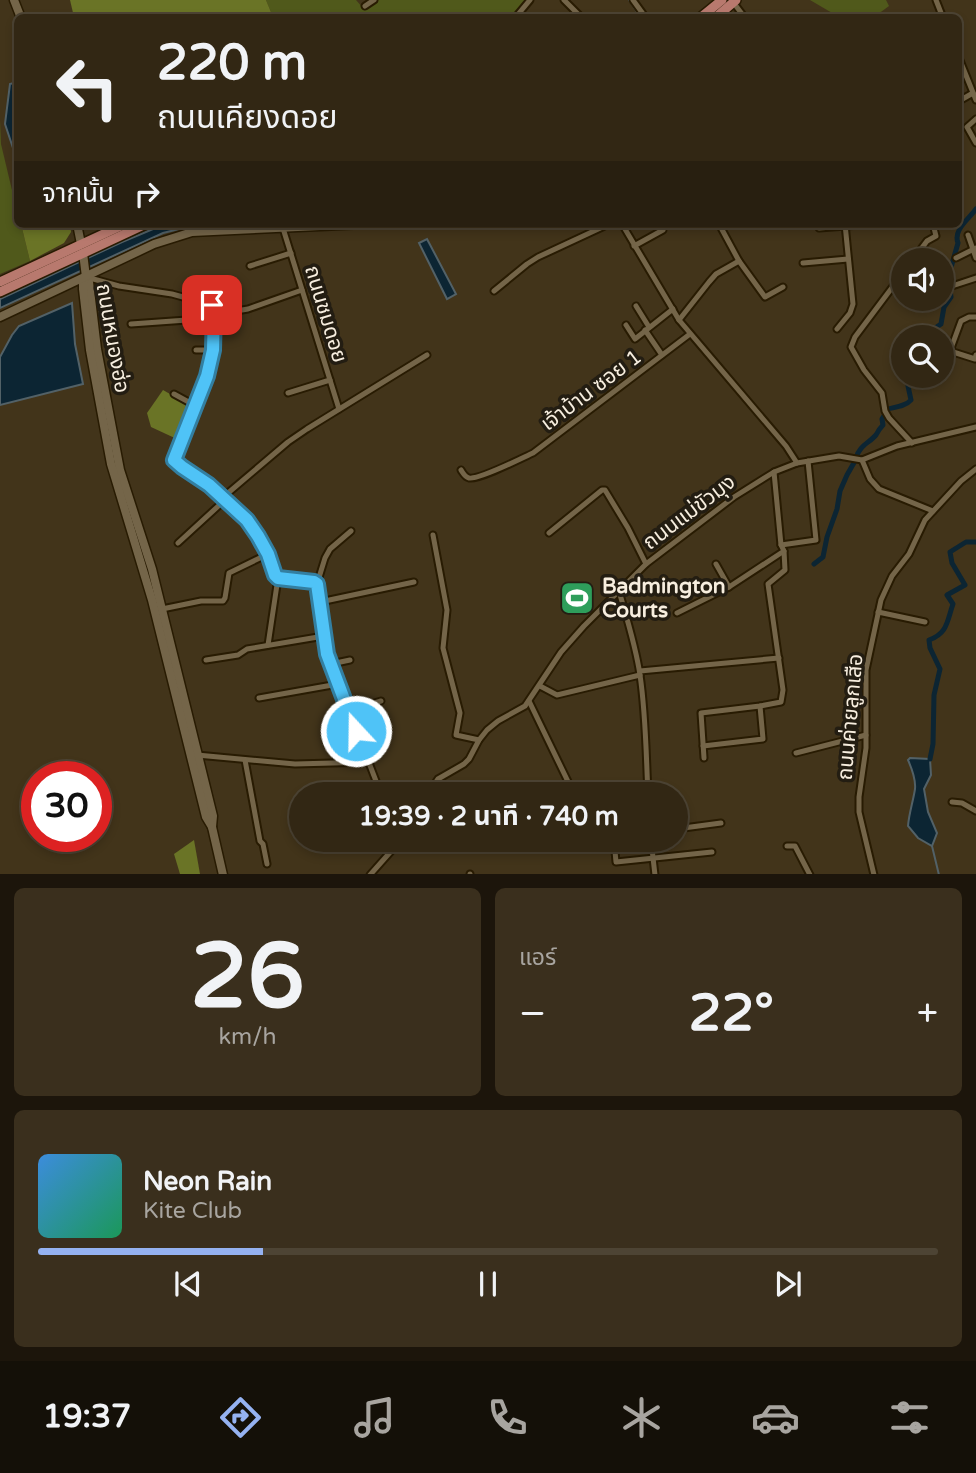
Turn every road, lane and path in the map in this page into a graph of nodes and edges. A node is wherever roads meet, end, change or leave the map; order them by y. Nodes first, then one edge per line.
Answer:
1 (374, 0) edge
2 (530, 0) edge
3 (564, 0) edge
4 (722, 0) edge
5 (735, 1) edge
6 (365, 6) dead end
7 (518, 14) edge
8 (578, 14) edge
9 (705, 14) edge
10 (720, 14) edge
11 (962, 65) edge
12 (975, 96) edge
13 (976, 119) edge
14 (976, 143) edge
15 (78, 228) edge
16 (118, 228) edge
17 (135, 228) edge
18 (240, 228) edge
19 (284, 228) edge
20 (600, 228) edge
21 (624, 228) edge
22 (721, 228) edge
23 (845, 228) edge
24 (934, 228) edge
25 (663, 230) dead end
26 (968, 235) dead end
27 (634, 246) junction
28 (82, 248) junction
29 (922, 248) edge
30 (974, 249) edge
31 (291, 253) junction
32 (956, 258) dead end
33 (976, 258) edge
34 (848, 259) junction
35 (739, 261) junction
36 (803, 263) dead end
37 (250, 266) dead end
38 (86, 277) junction
39 (976, 278) edge
40 (0, 282) edge
41 (954, 285) edge
42 (783, 286) dead end
43 (60, 289) junction
44 (302, 289) junction
45 (891, 289) edge
46 (494, 291) dead end
47 (0, 292) edge
48 (84, 296) junction
49 (636, 306) dead end
50 (214, 309) junction
51 (673, 309) junction
52 (0, 317) edge
53 (976, 317) edge
54 (215, 318) junction
55 (679, 320) junction
56 (131, 324) dead end
57 (626, 325) dead end
58 (647, 329) junction
59 (837, 329) dead end
60 (690, 334) junction
61 (196, 350) dead end
62 (213, 350) junction
63 (427, 355) dead end
64 (662, 355) junction
65 (976, 355) edge
66 (330, 380) junction
67 (288, 393) dead end
68 (174, 394) dead end
69 (197, 406) junction
70 (339, 409) junction
71 (976, 427) edge
72 (912, 443) junction
73 (862, 460) junction
74 (808, 461) junction
75 (115, 463) junction
76 (797, 463) junction
77 (976, 468) edge
78 (461, 470) dead end
79 (774, 471) junction
80 (228, 502) junction
81 (933, 511) junction
82 (351, 531) dead end
83 (549, 533) dead end
84 (433, 535) dead end
85 (178, 543) dead end
86 (783, 548) junction
87 (268, 554) junction
88 (716, 564) dead end
89 (646, 565) junction
90 (278, 578) junction
91 (414, 582) dead end
92 (317, 584) junction
93 (729, 587) junction
94 (619, 591) junction
95 (320, 602) junction
96 (158, 607) junction
97 (878, 612) junction
98 (677, 613) dead end
99 (925, 622) dead end
100 (324, 636) junction
101 (268, 645) junction
102 (779, 657) junction
103 (206, 660) dead end
104 (350, 660) dead end
105 (331, 664) junction
106 (640, 673) junction
107 (338, 684) junction
108 (540, 686) junction
109 (259, 698) dead end
110 (381, 701) dead end
111 (529, 701) junction
112 (760, 706) junction
113 (348, 711) junction
114 (187, 728) junction
115 (866, 734) junction
116 (479, 740) junction
117 (703, 746) junction
118 (796, 753) dead end
119 (197, 755) junction
120 (704, 758) dead end
121 (245, 760) junction
122 (370, 762) junction
123 (377, 782) edge
124 (436, 782) edge
125 (568, 782) edge
126 (648, 782) edge
127 (952, 802) dead end
128 (976, 811) edge
129 (721, 823) dead end
130 (212, 827) junction
131 (688, 827) edge
132 (787, 846) dead end
133 (390, 852) edge
134 (615, 852) edge
135 (652, 852) edge
136 (712, 852) dead end
137 (653, 859) junction
138 (267, 864) dead end
139 (223, 874) edge
140 (370, 874) edge
141 (655, 874) edge
142 (810, 874) edge
143 (874, 874) edge

1 - 6 street
2 - 7 street
3 - 8 street
4 - 9 main road
5 - 10 main road
11 - 12 street
13 - 14 street
15 - 28 street
16 - 28 main road
17 - 28 main road
18 - 38 street
19 - 31 street, ถนนชมดอย
20 - 46 street
21 - 27 street
22 - 35 street
23 - 34 street
24 - 29 street
25 - 27 street
26 - 30 street
27 - 51 street
28 - 38 street
28 - 40 main road
28 - 47 main road
30 - 32 street
30 - 33 street
31 - 37 street
31 - 44 street, ถนนชมดอย
34 - 36 street
34 - 59 street
35 - 42 street
35 - 55 street
38 - 43 street
38 - 48 street, ถนนหนองฮ่อ
38 - 50 street
38 - 75 street, ถนนหนองฮ่อ
39 - 41 street
43 - 48 street
43 - 52 street
44 - 50 street
44 - 66 street, ถนนชมดอย
45 - 72 street
48 - 75 street, ถนนหนองฮ่อ
49 - 58 street
50 - 54 street
51 - 55 street
51 - 58 street
53 - 65 street
54 - 56 street
54 - 62 street
55 - 60 street
57 - 58 street
58 - 64 street
60 - 64 street, เจ้าบ้าน ซอย 1
60 - 76 street
61 - 62 street
62 - 69 street
63 - 70 street
64 - 78 street, เจ้าบ้าน ซอย 1
66 - 67 street
66 - 70 street, ถนนชมดอย
68 - 69 street
69 - 80 street
70 - 80 street
71 - 72 street, ถนนแม่ขัวมุง
72 - 73 street, ถนนแม่ขัวมุง
73 - 74 street, ถนนแม่ขัวมุง
73 - 81 street
74 - 76 street, ถนนแม่ขัวมุง
74 - 86 street
75 - 96 street, ถนนหนองฮ่อ
76 - 79 street, ถนนแม่ขัวมุง
77 - 81 street, ถนนค่ายลูกเสือ
79 - 86 street
79 - 89 street, ถนนแม่ขัวมุง
80 - 85 street
80 - 87 street
81 - 97 street, ถนนค่ายลูกเสือ
82 - 92 street
83 - 89 street
84 - 116 street
86 - 93 street
86 - 102 street
87 - 90 street
87 - 96 street
88 - 93 street
89 - 94 street, ถนนแม่ขัวมุง
90 - 92 street
90 - 101 street
91 - 95 street
92 - 95 street
93 - 98 street
94 - 106 street
94 - 108 street, ถนนแม่ขัวมุง
95 - 100 street
96 - 114 street, ถนนหนองฮ่อ
97 - 99 street
97 - 115 street, ถนนค่ายลูกเสือ
100 - 101 street
100 - 105 street
101 - 103 street
102 - 106 street
102 - 112 street
104 - 105 street
105 - 107 street
106 - 108 street
106 - 126 street
107 - 109 street
107 - 113 street
108 - 111 street, ถนนแม่ขัวมุง
110 - 113 street
111 - 116 street, ถนนแม่ขัวมุง
111 - 125 street
112 - 117 street
112 - 117 street
113 - 122 street
114 - 119 street, ถนนหนองฮ่อ
114 - 130 street, ถนนหนองฮ่อ
115 - 118 street
115 - 143 street, ถนนค่ายลูกเสือ
116 - 124 street, ถนนแม่ขัวมุง
117 - 120 street
119 - 121 street
119 - 130 street, ถนนหนองฮ่อ
121 - 122 street
121 - 138 street
122 - 123 street
127 - 128 street
129 - 131 street
130 - 139 street, ถนนหนองฮ่อ
132 - 142 street
133 - 140 street
134 - 137 street
135 - 137 street
136 - 137 street
137 - 141 street

